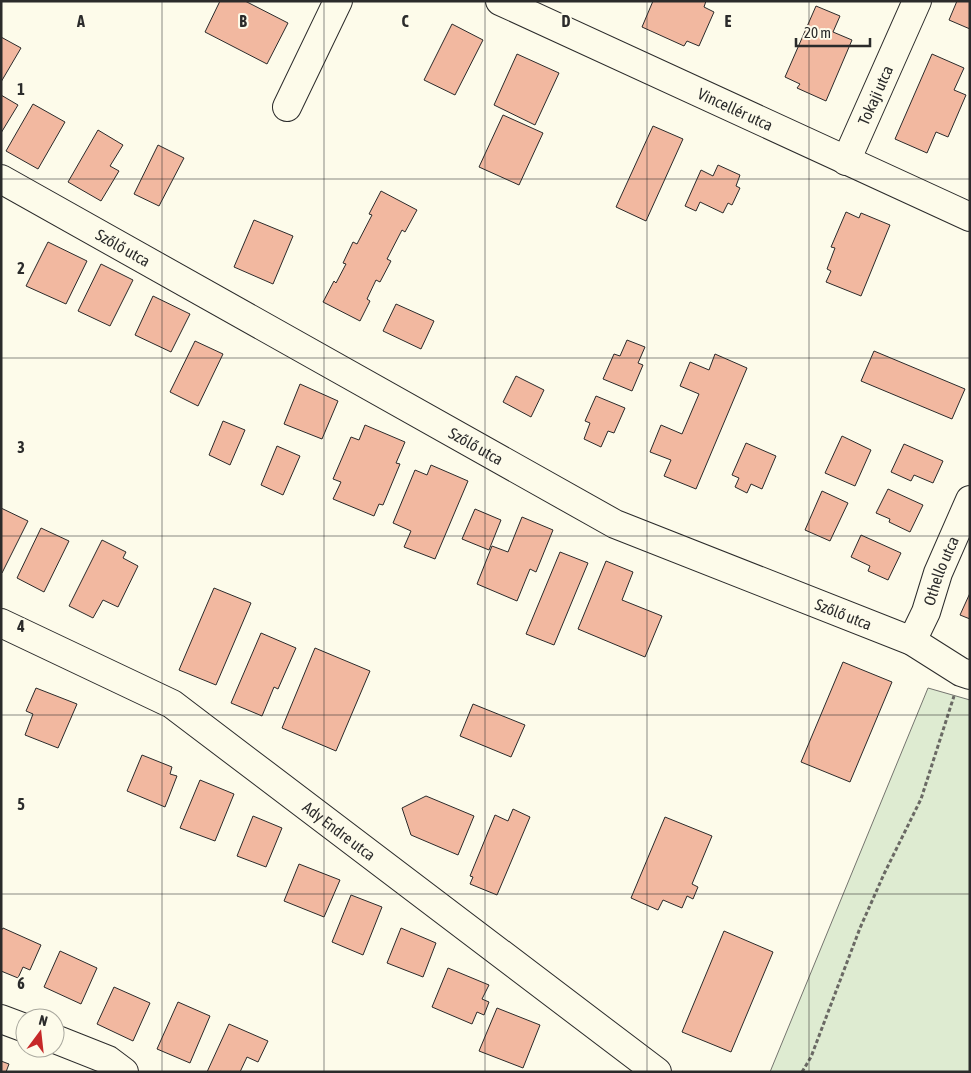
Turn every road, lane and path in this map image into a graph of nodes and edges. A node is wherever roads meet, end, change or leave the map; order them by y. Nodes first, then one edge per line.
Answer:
1 (338, 1) edge
2 (500, 1) edge
3 (917, 1) edge
4 (535, 9) edge
5 (287, 107) dead end
6 (846, 161) junction
7 (1, 179) edge
8 (970, 217) edge
9 (970, 500) edge
10 (1, 623) edge
11 (912, 641) junction
12 (965, 673) edge
13 (1, 1019) edge
14 (15, 1024) edge
15 (65, 1043) edge
16 (124, 1072) edge
17 (657, 1072) edge
18 (802, 1072) edge

1 - 5 street
2 - 4 street, Vincellér utca
3 - 6 street, Tokaji utca
4 - 6 street, Vincellér utca
6 - 8 street, Vincellér utca
7 - 11 street, Szőlő utca
9 - 11 street, Othello utca
10 - 17 street, Ady Endre utca
11 - 12 street, Szőlő utca
12 - 18 path
13 - 14 street
15 - 16 street

